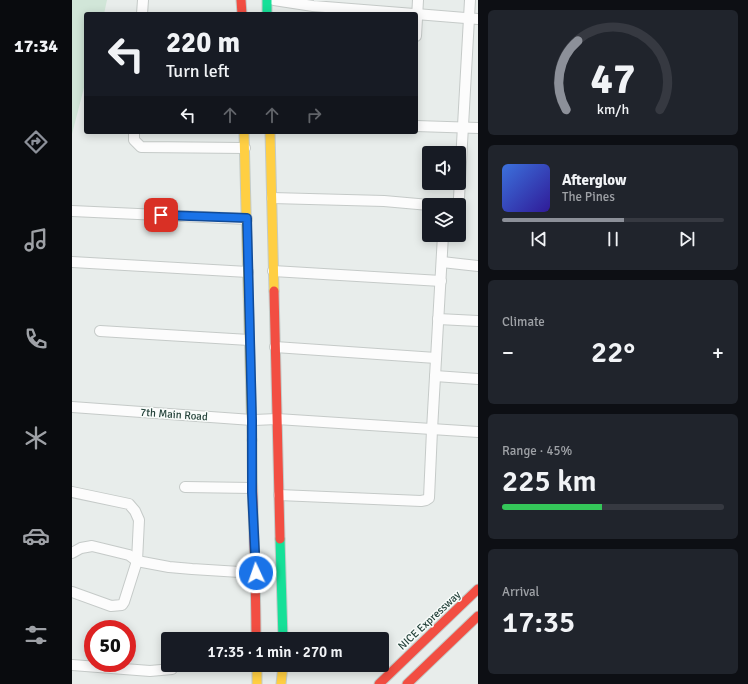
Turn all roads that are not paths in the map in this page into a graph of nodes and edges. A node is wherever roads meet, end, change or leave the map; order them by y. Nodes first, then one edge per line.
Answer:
1 (143, 0) edge
2 (241, 0) edge
3 (267, 0) edge
4 (274, 0) edge
5 (418, 0) edge
6 (470, 0) edge
7 (313, 7) edge
8 (365, 8) edge
9 (142, 12) edge
10 (242, 12) edge
11 (267, 12) edge
12 (399, 12) edge
13 (416, 12) edge
14 (418, 14) edge
15 (474, 18) edge
16 (418, 126) edge
17 (464, 127) junction
18 (478, 128) edge
19 (134, 134) edge
20 (244, 134) edge
21 (270, 134) edge
22 (245, 148) junction
23 (272, 198) junction
24 (459, 198) dead end
25 (422, 205) edge
26 (72, 211) edge
27 (247, 218) junction
28 (443, 242) edge
29 (72, 262) edge
30 (442, 262) junction
31 (478, 266) edge
32 (273, 271) junction
33 (248, 272) junction
34 (441, 281) junction
35 (438, 319) junction
36 (478, 321) edge
37 (100, 332) dead end
38 (249, 340) junction
39 (275, 347) junction
40 (436, 358) junction
41 (435, 376) junction
42 (478, 379) edge
43 (72, 407) edge
44 (277, 419) junction
45 (252, 420) junction
46 (432, 430) junction
47 (478, 432) edge
48 (185, 487) dead end
49 (252, 488) junction
50 (72, 492) edge
51 (279, 495) junction
52 (72, 553) edge
53 (137, 561) junction
54 (256, 573) junction
55 (478, 590) edge
56 (72, 592) edge
57 (478, 616) edge
58 (256, 632) edge
59 (283, 632) edge
60 (72, 665) edge
61 (161, 670) edge
62 (257, 672) edge
63 (282, 672) edge
64 (257, 684) edge
65 (281, 684) edge
66 (379, 684) edge
67 (407, 684) edge

1 - 9 street
2 - 10 main road
3 - 11 main road
4 - 7 street
5 - 13 street
6 - 15 street
7 - 8 street
8 - 12 street
14 - 15 street
15 - 17 street
16 - 17 street
17 - 18 street
17 - 24 street
19 - 22 street
20 - 22 main road
21 - 23 main road
22 - 27 main road
23 - 25 street
23 - 32 main road
26 - 27 street
27 - 33 main road
28 - 30 street
29 - 33 street
30 - 31 street
30 - 34 street
32 - 34 street
32 - 39 main road
33 - 38 main road
34 - 35 street
35 - 36 street
35 - 40 street
37 - 38 street
38 - 45 main road
39 - 40 street
39 - 44 main road
40 - 41 street
41 - 42 street
41 - 46 street
43 - 45 street, 7th Main Road
44 - 45 street, 7th Main Road
44 - 46 street, 7th Main Road
44 - 51 main road
45 - 49 main road
46 - 47 street, 7th Main Road
46 - 51 street
48 - 49 street
49 - 54 main road
50 - 53 street
51 - 59 main road
52 - 53 street
53 - 54 street
53 - 56 street
54 - 58 main road
55 - 66 main road, NICE Expressway
57 - 67 main road
60 - 61 street
62 - 64 main road
63 - 65 main road

